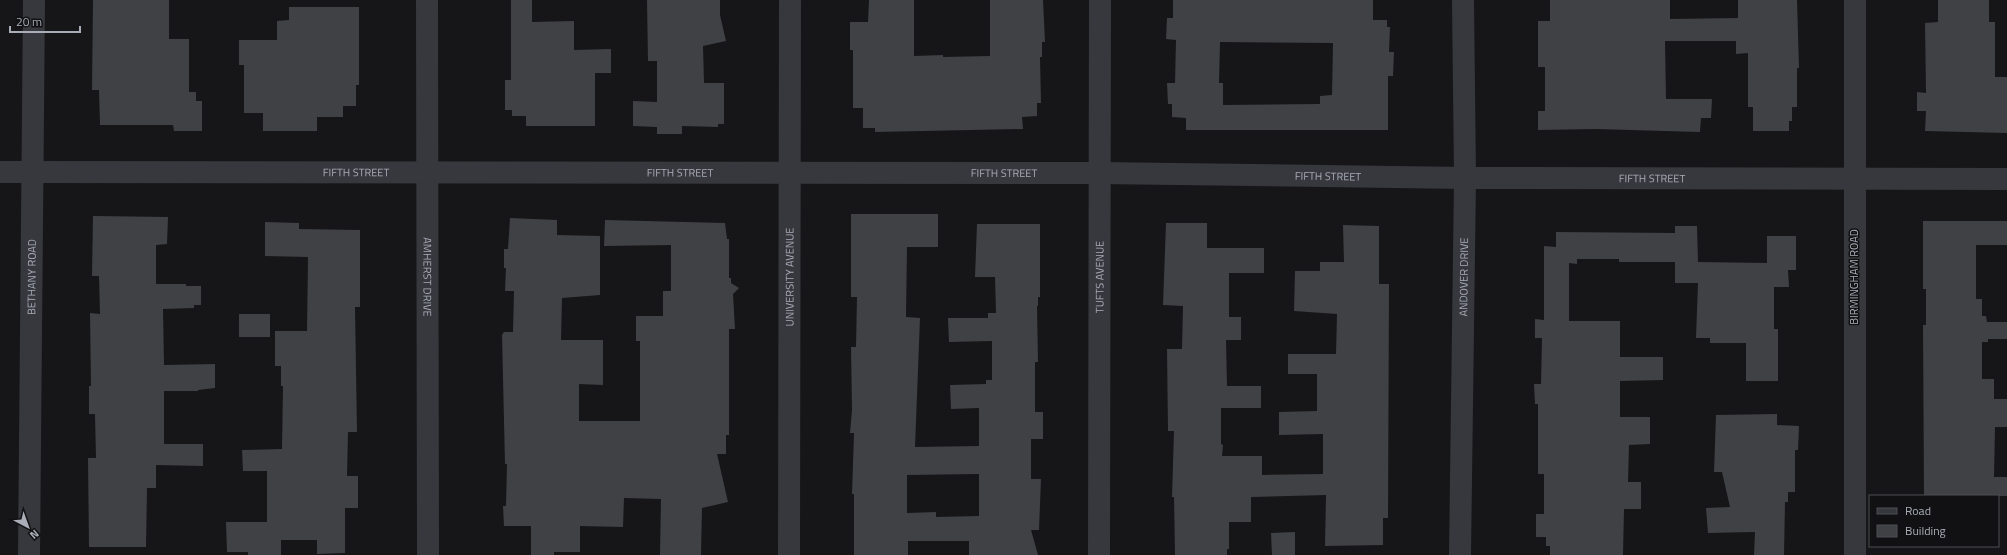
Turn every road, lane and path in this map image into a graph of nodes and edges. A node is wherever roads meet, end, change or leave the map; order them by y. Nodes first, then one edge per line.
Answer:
1 (34, 0) edge
2 (427, 0) edge
3 (790, 0) edge
4 (1100, 0) edge
5 (1463, 0) edge
6 (1855, 0) edge
7 (426, 171) junction
8 (0, 172) edge
9 (32, 172) junction
10 (790, 174) junction
11 (1099, 174) junction
12 (1465, 178) junction
13 (1854, 179) junction
14 (2007, 179) edge
15 (29, 555) edge
16 (428, 555) edge
17 (789, 555) edge
18 (1099, 555) edge
19 (1460, 555) edge
20 (1855, 555) edge

1 - 9 street, BETHANY ROAD
2 - 7 street, AMHERST DRIVE
3 - 10 street, UNIVERSITY AVENUE
4 - 11 street, TUFTS AVENUE
5 - 12 street, ANDOVER DRIVE
6 - 13 street, BIRMINGHAM ROAD
7 - 9 street, FIFTH STREET
7 - 10 street, FIFTH STREET
7 - 16 street, AMHERST DRIVE
8 - 9 street, FIFTH STREET
9 - 15 street, BETHANY ROAD
10 - 11 street, FIFTH STREET
10 - 17 street, UNIVERSITY AVENUE
11 - 12 street, FIFTH STREET
11 - 18 street, TUFTS AVENUE
12 - 13 street, FIFTH STREET
12 - 19 street, ANDOVER DRIVE
13 - 14 street, FIFTH STREET
13 - 20 street, BIRMINGHAM ROAD

